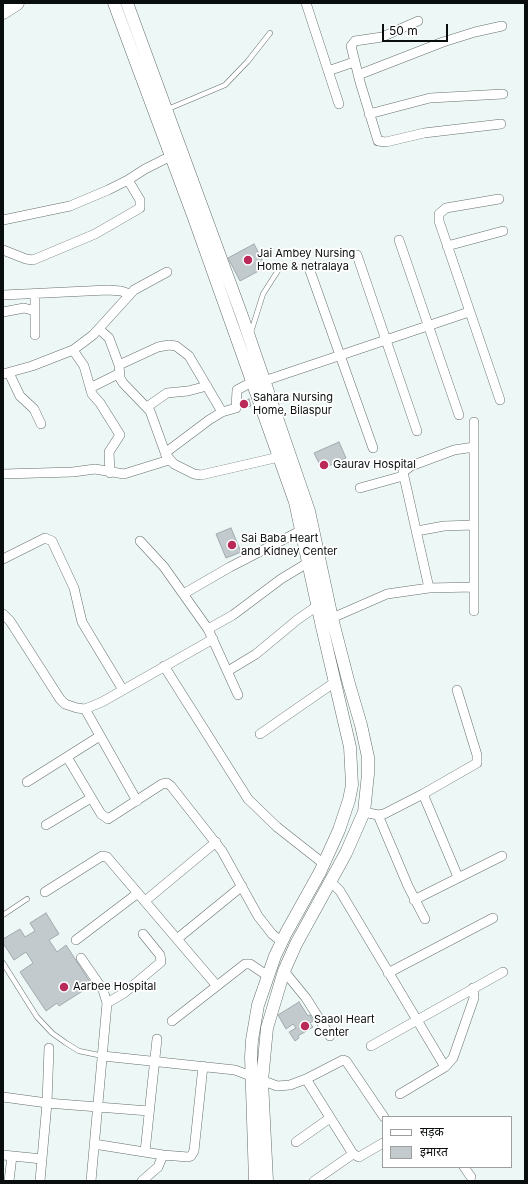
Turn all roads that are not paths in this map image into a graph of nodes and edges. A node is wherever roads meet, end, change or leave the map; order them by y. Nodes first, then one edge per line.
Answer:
1 (18, 3) edge
2 (114, 3) edge
3 (127, 3) edge
4 (306, 3) edge
5 (3, 12) edge
6 (418, 21) dead end
7 (502, 26) dead end
8 (270, 33) dead end
9 (354, 62) junction
10 (328, 71) junction
11 (358, 75) junction
12 (503, 94) dead end
13 (339, 104) dead end
14 (166, 110) junction
15 (369, 114) junction
16 (500, 124) dead end
17 (171, 156) junction
18 (128, 180) junction
19 (499, 198) dead end
20 (3, 220) edge
21 (503, 231) dead end
22 (400, 240) dead end
23 (447, 246) junction
24 (3, 250) edge
25 (356, 255) dead end
26 (309, 268) dead end
27 (279, 269) dead end
28 (167, 272) dead end
29 (35, 293) junction
30 (130, 294) junction
31 (3, 295) edge
32 (35, 310) junction
33 (3, 312) edge
34 (469, 312) junction
35 (429, 326) junction
36 (99, 329) junction
37 (35, 335) dead end
38 (249, 338) junction
39 (385, 340) junction
40 (73, 350) junction
41 (340, 356) junction
42 (120, 369) junction
43 (6, 373) edge
44 (258, 382) junction
45 (206, 386) junction
46 (90, 388) junction
47 (263, 396) junction
48 (500, 400) dead end
49 (147, 407) junction
50 (222, 412) junction
51 (459, 415) dead end
52 (474, 422) dead end
53 (41, 424) dead end
54 (417, 431) dead end
55 (474, 447) junction
56 (373, 448) dead end
57 (167, 457) junction
58 (279, 457) junction
59 (110, 473) junction
60 (3, 474) edge
61 (403, 476) junction
62 (360, 488) dead end
63 (474, 525) junction
64 (302, 530) junction
65 (417, 531) junction
66 (140, 541) dead end
67 (3, 559) edge
68 (308, 562) junction
69 (473, 587) junction
70 (429, 588) junction
71 (185, 594) junction
72 (317, 606) junction
73 (474, 611) dead end
74 (3, 614) edge
75 (332, 618) junction
76 (208, 629) junction
77 (213, 639) junction
78 (164, 666) junction
79 (228, 671) junction
80 (335, 682) junction
81 (122, 690) junction
82 (457, 690) dead end
83 (238, 695) dead end
84 (85, 709) junction
85 (260, 734) dead end
86 (100, 736) junction
87 (67, 757) junction
88 (28, 782) dead end
89 (423, 794) junction
90 (91, 798) junction
91 (137, 801) junction
92 (364, 812) junction
93 (378, 815) junction
94 (46, 826) dead end
95 (216, 842) junction
96 (502, 856) dead end
97 (324, 864) junction
98 (458, 877) junction
99 (330, 881) junction
100 (242, 886) junction
101 (45, 892) dead end
102 (138, 893) junction
103 (27, 899) dead end
104 (414, 900) junction
105 (145, 901) junction
106 (3, 915) edge
107 (493, 918) dead end
108 (425, 919) dead end
109 (143, 934) dead end
110 (177, 939) junction
111 (76, 940) dead end
112 (282, 942) junction
113 (81, 958) dead end
114 (3, 963) edge
115 (284, 971) junction
116 (503, 972) dead end
117 (388, 973) junction
118 (268, 976) junction
119 (217, 986) junction
120 (473, 988) junction
121 (107, 1003) junction
122 (416, 1019) junction
123 (172, 1021) dead end
124 (330, 1036) dead end
125 (157, 1039) dead end
126 (371, 1046) dead end
127 (49, 1048) dead end
128 (103, 1056) junction
129 (155, 1062) junction
130 (203, 1066) junction
131 (445, 1067) junction
132 (251, 1075) junction
133 (306, 1080) junction
134 (262, 1081) junction
135 (400, 1094) dead end
136 (3, 1097) edge
137 (47, 1103) junction
138 (98, 1108) junction
139 (149, 1112) junction
140 (383, 1116) edge
141 (330, 1118) junction
142 (296, 1142) dead end
143 (94, 1144) junction
144 (382, 1144) edge
145 (144, 1152) junction
146 (353, 1154) junction
147 (7, 1155) edge
148 (163, 1155) junction
149 (42, 1159) junction
150 (465, 1168) edge
151 (471, 1178) dead end
152 (9, 1181) edge
153 (40, 1181) edge
154 (91, 1181) edge
155 (142, 1181) edge
156 (255, 1181) edge
157 (267, 1181) edge
158 (314, 1181) edge

1 - 5 main road
2 - 17 main road
3 - 14 main road
4 - 10 street
6 - 9 street
7 - 11 street
8 - 14 lane
9 - 10 street
9 - 11 street
10 - 13 street
11 - 15 street
12 - 15 street
14 - 38 main road
15 - 16 street
17 - 18 street
17 - 44 main road
18 - 20 street
18 - 24 street
19 - 23 street
21 - 23 street
22 - 35 street
23 - 34 street
25 - 39 street
26 - 41 street
27 - 38 lane
28 - 30 street
29 - 30 street
29 - 31 street
29 - 32 street
30 - 36 street
32 - 33 street
32 - 37 street
34 - 35 street
34 - 48 street
35 - 39 street
35 - 51 street
36 - 40 street
36 - 42 street
38 - 44 main road
39 - 41 street
39 - 54 street
40 - 43 street
40 - 46 street
41 - 44 street
41 - 56 street
42 - 45 street
42 - 46 street
42 - 49 street
43 - 53 street
44 - 47 main road
44 - 50 street
45 - 49 street
45 - 50 street
46 - 59 street
47 - 58 main road
47 - 75 main road
49 - 57 street
50 - 57 street
52 - 55 street
55 - 61 street
55 - 63 street
57 - 58 street
57 - 59 street
58 - 64 main road
59 - 60 street
61 - 62 street
61 - 65 street
63 - 65 street
63 - 69 street
64 - 68 main road
64 - 71 street
65 - 70 street
66 - 71 street
67 - 81 street
68 - 72 main road
68 - 76 street
69 - 70 street
69 - 73 street
70 - 75 street
71 - 76 street
72 - 79 street
72 - 80 main road
74 - 84 street
75 - 92 main road
76 - 77 street
77 - 78 street
77 - 79 street
78 - 81 street
78 - 97 street
79 - 83 street
80 - 85 street
80 - 97 main road
81 - 84 street
82 - 89 street
84 - 86 street
86 - 87 street
86 - 91 street
87 - 88 street
87 - 90 street
89 - 93 street
89 - 98 street
90 - 91 street
90 - 94 street
91 - 95 street
92 - 93 street
92 - 99 main road
93 - 104 street
95 - 100 street
95 - 105 street
96 - 98 street
97 - 112 main road
98 - 104 street
99 - 115 main road
99 - 117 street
100 - 110 street
100 - 112 street
101 - 102 street
102 - 105 street
102 - 111 street
103 - 106 lane
104 - 108 street
105 - 110 street
107 - 117 street
109 - 121 street
110 - 119 street
112 - 118 main road
113 - 121 street
114 - 128 lane
115 - 124 street
115 - 134 main road
116 - 120 street
117 - 122 street
118 - 119 street
118 - 132 main road
119 - 123 street
120 - 122 street
120 - 131 street
121 - 128 street
122 - 126 street
122 - 131 street
125 - 129 street
127 - 137 street
128 - 129 street
128 - 138 street
129 - 130 street
129 - 139 street
130 - 132 street
130 - 148 street
131 - 135 street
132 - 134 street
132 - 156 main road
133 - 134 street
133 - 140 street
133 - 141 street
134 - 157 main road
136 - 137 street
137 - 138 street
137 - 149 street
138 - 139 street
138 - 143 street
139 - 145 street
141 - 142 street
141 - 146 street
143 - 145 street
143 - 154 street
144 - 146 street
145 - 148 street
146 - 158 street
147 - 149 street
147 - 152 street
148 - 155 street
149 - 153 street
150 - 151 street

